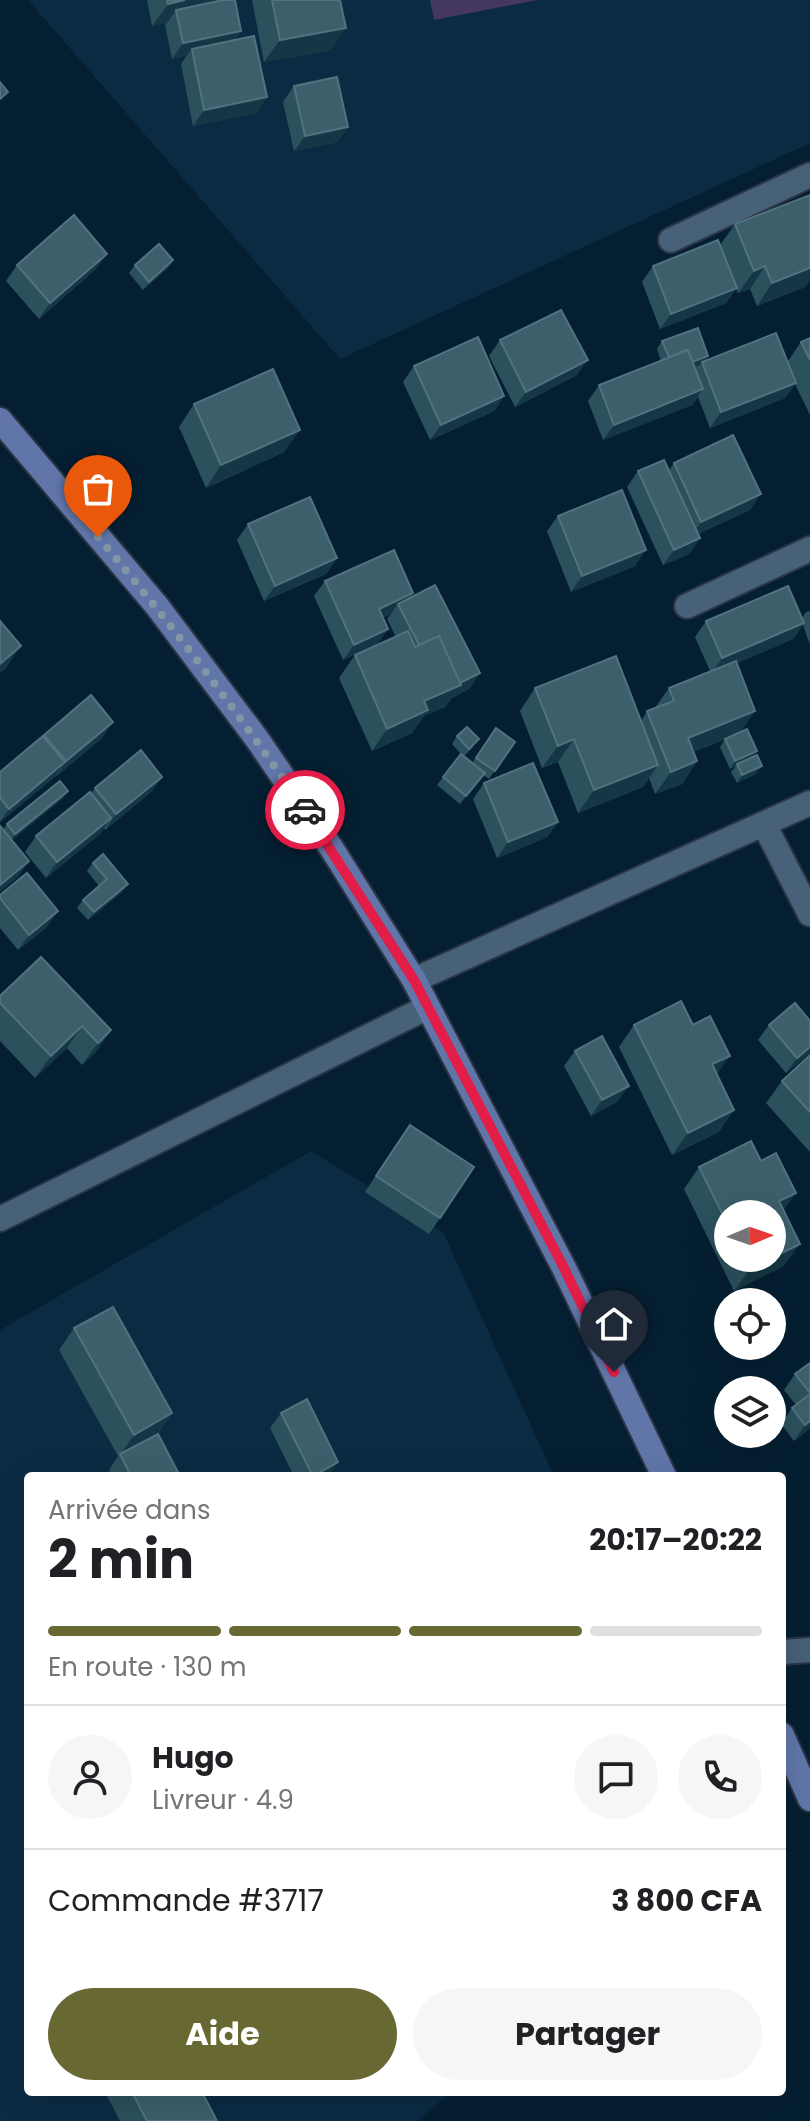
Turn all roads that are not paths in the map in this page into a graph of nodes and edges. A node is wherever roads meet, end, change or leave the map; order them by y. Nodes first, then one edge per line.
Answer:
1 (810, 175) edge
2 (671, 240) dead end
3 (0, 420) edge
4 (810, 549) edge
5 (687, 606) dead end
6 (810, 803) edge
7 (764, 824) junction
8 (810, 914) edge
9 (414, 980) junction
10 (428, 1007) junction
11 (0, 1219) edge
12 (662, 1472) edge
13 (810, 1650) edge
14 (786, 1652) edge
15 (786, 1744) edge
16 (810, 1799) edge

1 - 2 street
3 - 9 main road
4 - 5 street
6 - 7 street
7 - 8 street
7 - 9 street
9 - 10 main road
10 - 11 street
10 - 12 main road
13 - 14 street
15 - 16 main road

